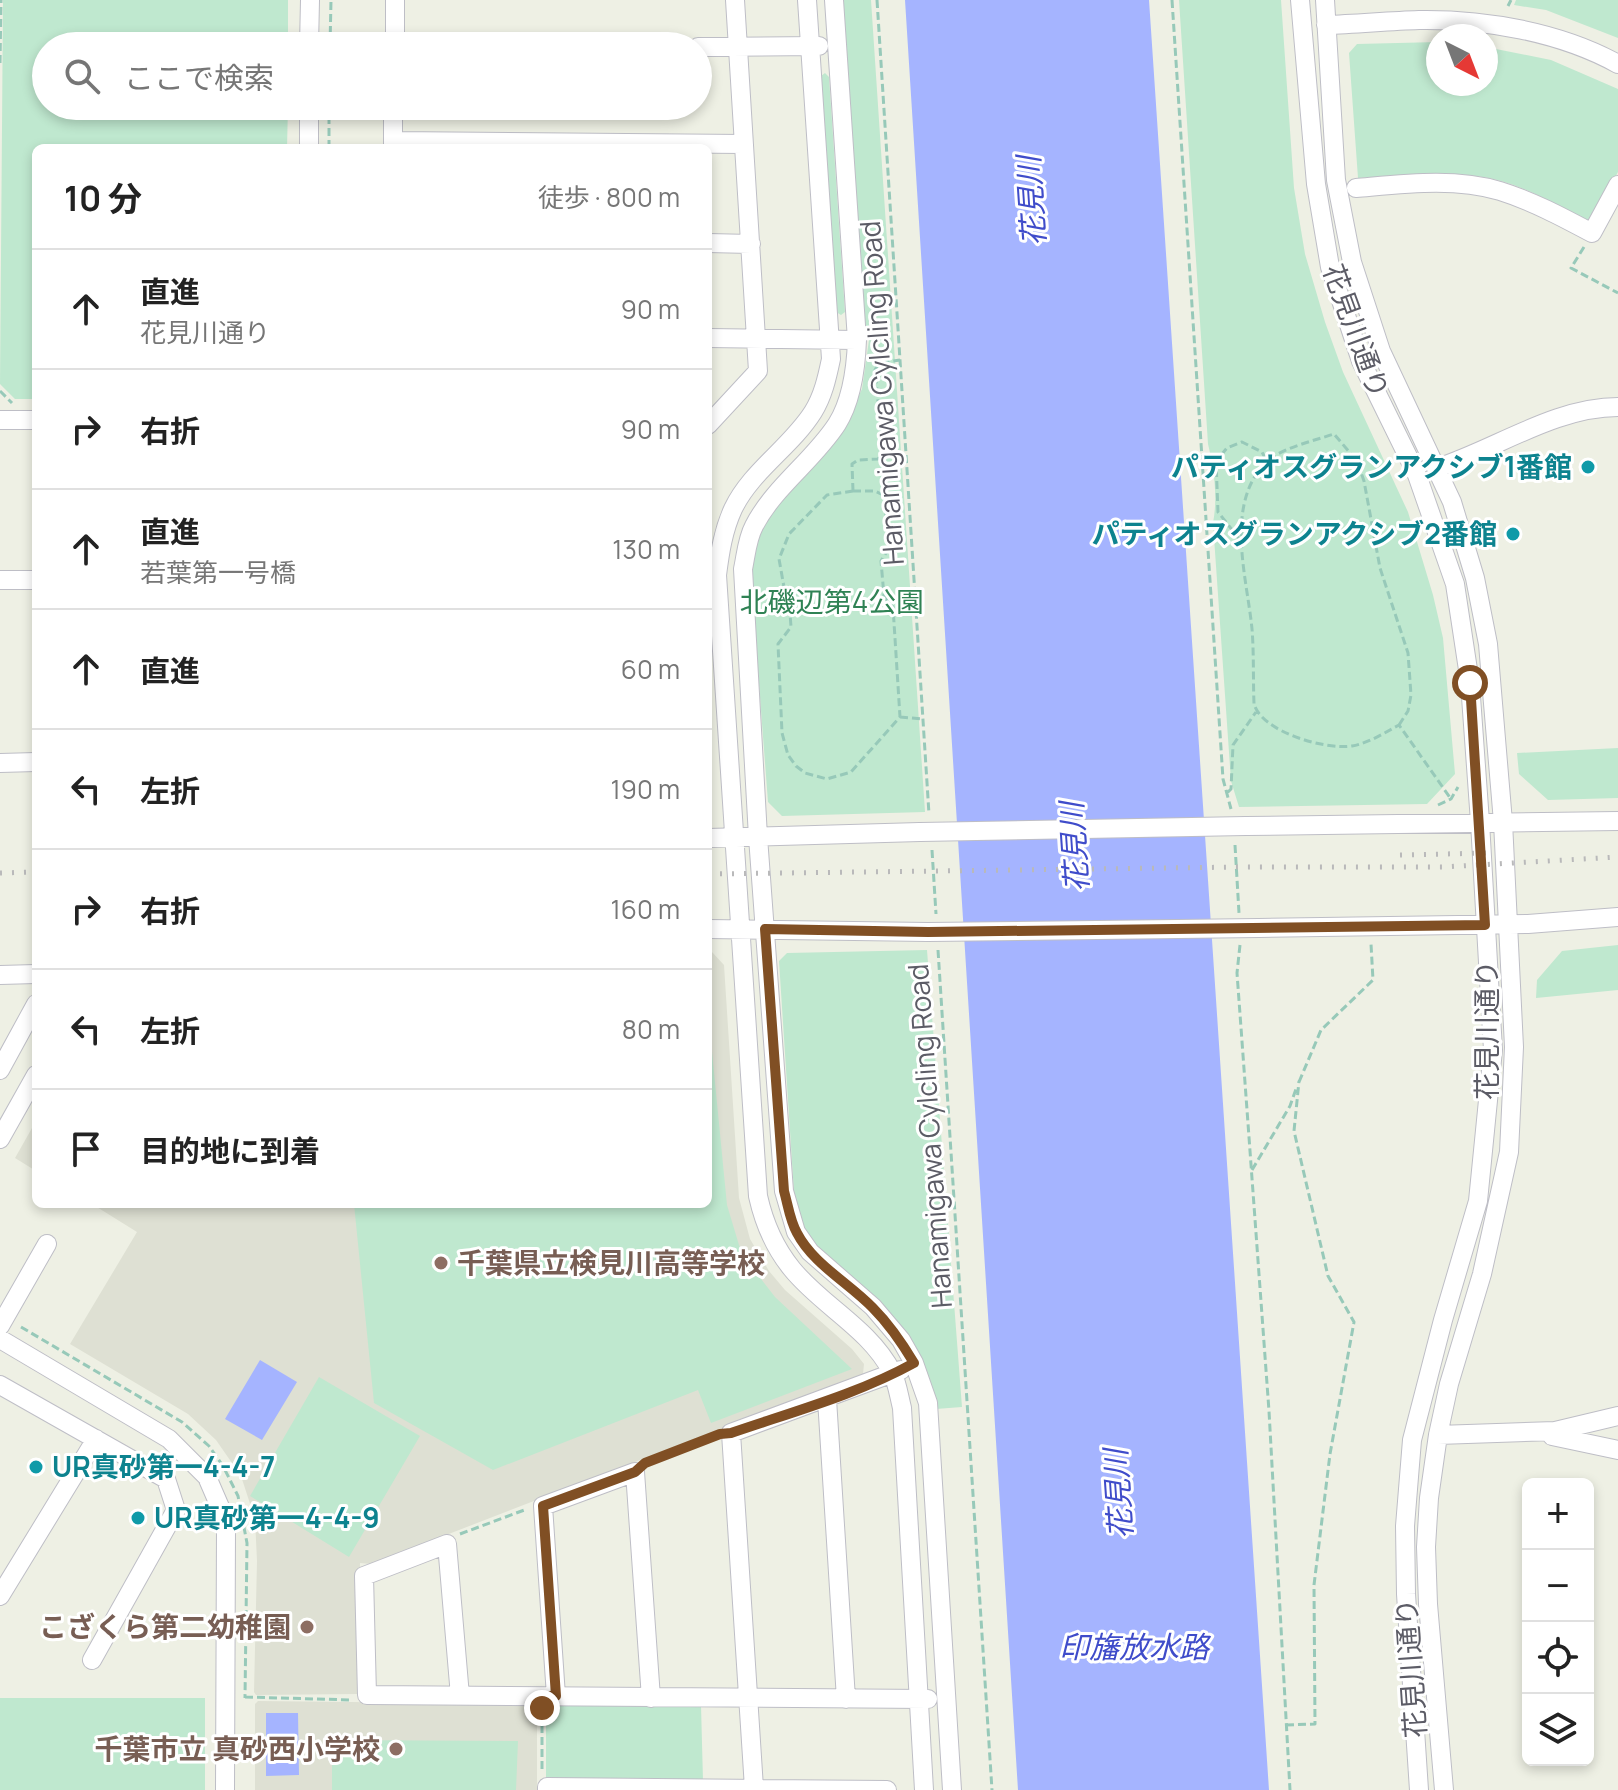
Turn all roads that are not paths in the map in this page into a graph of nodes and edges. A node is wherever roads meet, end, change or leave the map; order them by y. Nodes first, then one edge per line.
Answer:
1 (310, 0) edge
2 (395, 0) edge
3 (735, 0) edge
4 (807, 0) edge
5 (834, 0) edge
6 (1300, 0) edge
7 (1325, 0) edge
8 (1326, 25) junction
9 (309, 32) edge
10 (395, 32) edge
11 (837, 44) junction
12 (810, 46) junction
13 (712, 47) edge
14 (738, 47) junction
15 (1618, 64) edge
16 (309, 120) edge
17 (393, 120) edge
18 (309, 144) edge
19 (393, 144) edge
20 (712, 144) edge
21 (744, 144) junction
22 (1618, 185) edge
23 (1356, 188) dead end
24 (712, 243) edge
25 (751, 244) junction
26 (712, 338) edge
27 (757, 339) junction
28 (831, 339) junction
29 (857, 340) junction
30 (1618, 407) edge
31 (0, 420) edge
32 (32, 420) edge
33 (712, 421) edge
34 (1437, 468) junction
35 (0, 580) edge
36 (32, 580) edge
37 (32, 762) edge
38 (0, 763) edge
39 (1618, 821) edge
40 (1480, 822) junction
41 (1503, 822) junction
42 (758, 837) junction
43 (712, 838) edge
44 (733, 838) junction
45 (1618, 917) edge
46 (1485, 925) junction
47 (1509, 925) junction
48 (712, 929) edge
49 (741, 929) junction
50 (765, 929) junction
51 (32, 974) edge
52 (0, 975) edge
53 (32, 1011) edge
54 (1, 1066) edge
55 (32, 1082) edge
56 (0, 1139) edge
57 (47, 1244) dead end
58 (0, 1326) edge
59 (0, 1339) edge
60 (914, 1363) junction
61 (893, 1374) junction
62 (0, 1385) edge
63 (827, 1399) junction
64 (1618, 1416) edge
65 (1517, 1434) junction
66 (1438, 1435) junction
67 (96, 1439) junction
68 (1618, 1450) edge
69 (0, 1596) edge
70 (92, 1660) dead end
71 (460, 1696) junction
72 (549, 1696) junction
73 (651, 1698) junction
74 (749, 1698) junction
75 (846, 1699) junction
76 (919, 1699) junction
77 (947, 1699) junction
78 (754, 1788) edge
79 (547, 1789) edge
80 (225, 1790) edge
81 (887, 1790) edge
82 (924, 1790) edge
83 (952, 1790) edge
84 (1419, 1790) edge
85 (1444, 1790) edge

1 - 9 street
2 - 10 street
3 - 14 street
4 - 12 street
5 - 11 street
6 - 40 street, 花見川通り
7 - 8 street, 花見川通り
8 - 15 street
8 - 34 street, 花見川通り
11 - 12 street
11 - 29 street
12 - 14 street
12 - 28 street
13 - 14 street
14 - 21 street
16 - 18 street
17 - 19 street
20 - 21 street
21 - 25 street
22 - 23 street
24 - 25 street
25 - 27 street
26 - 27 street
27 - 28 street
27 - 33 street
28 - 29 street
28 - 44 street
29 - 42 street
30 - 34 street
31 - 32 street
34 - 41 street, 花見川通り
35 - 36 street
37 - 38 street
39 - 41 street
40 - 41 street
40 - 42 street, bridge
40 - 46 street, 花見川通り
41 - 47 street, 花見川通り
42 - 44 street
42 - 50 street
43 - 44 street
44 - 49 street
45 - 47 street
46 - 47 street
46 - 50 street, bridge
46 - 84 street, 花見川通り
47 - 66 street, 花見川通り
48 - 49 street
49 - 50 street
49 - 61 street
50 - 60 street
51 - 52 street
53 - 54 street
55 - 56 street
57 - 58 street
59 - 80 street
60 - 61 street
60 - 77 street
61 - 63 street
61 - 76 street
62 - 67 street
63 - 74 street
63 - 75 street
64 - 65 street
65 - 66 street
65 - 68 street
66 - 85 street, 花見川通り
67 - 69 street
67 - 70 street
71 - 71 street
71 - 72 street
72 - 73 street
72 - 73 street
73 - 74 street
74 - 75 street
74 - 78 street
75 - 76 street
76 - 77 street
76 - 82 street
77 - 83 street
78 - 79 street
78 - 81 street

